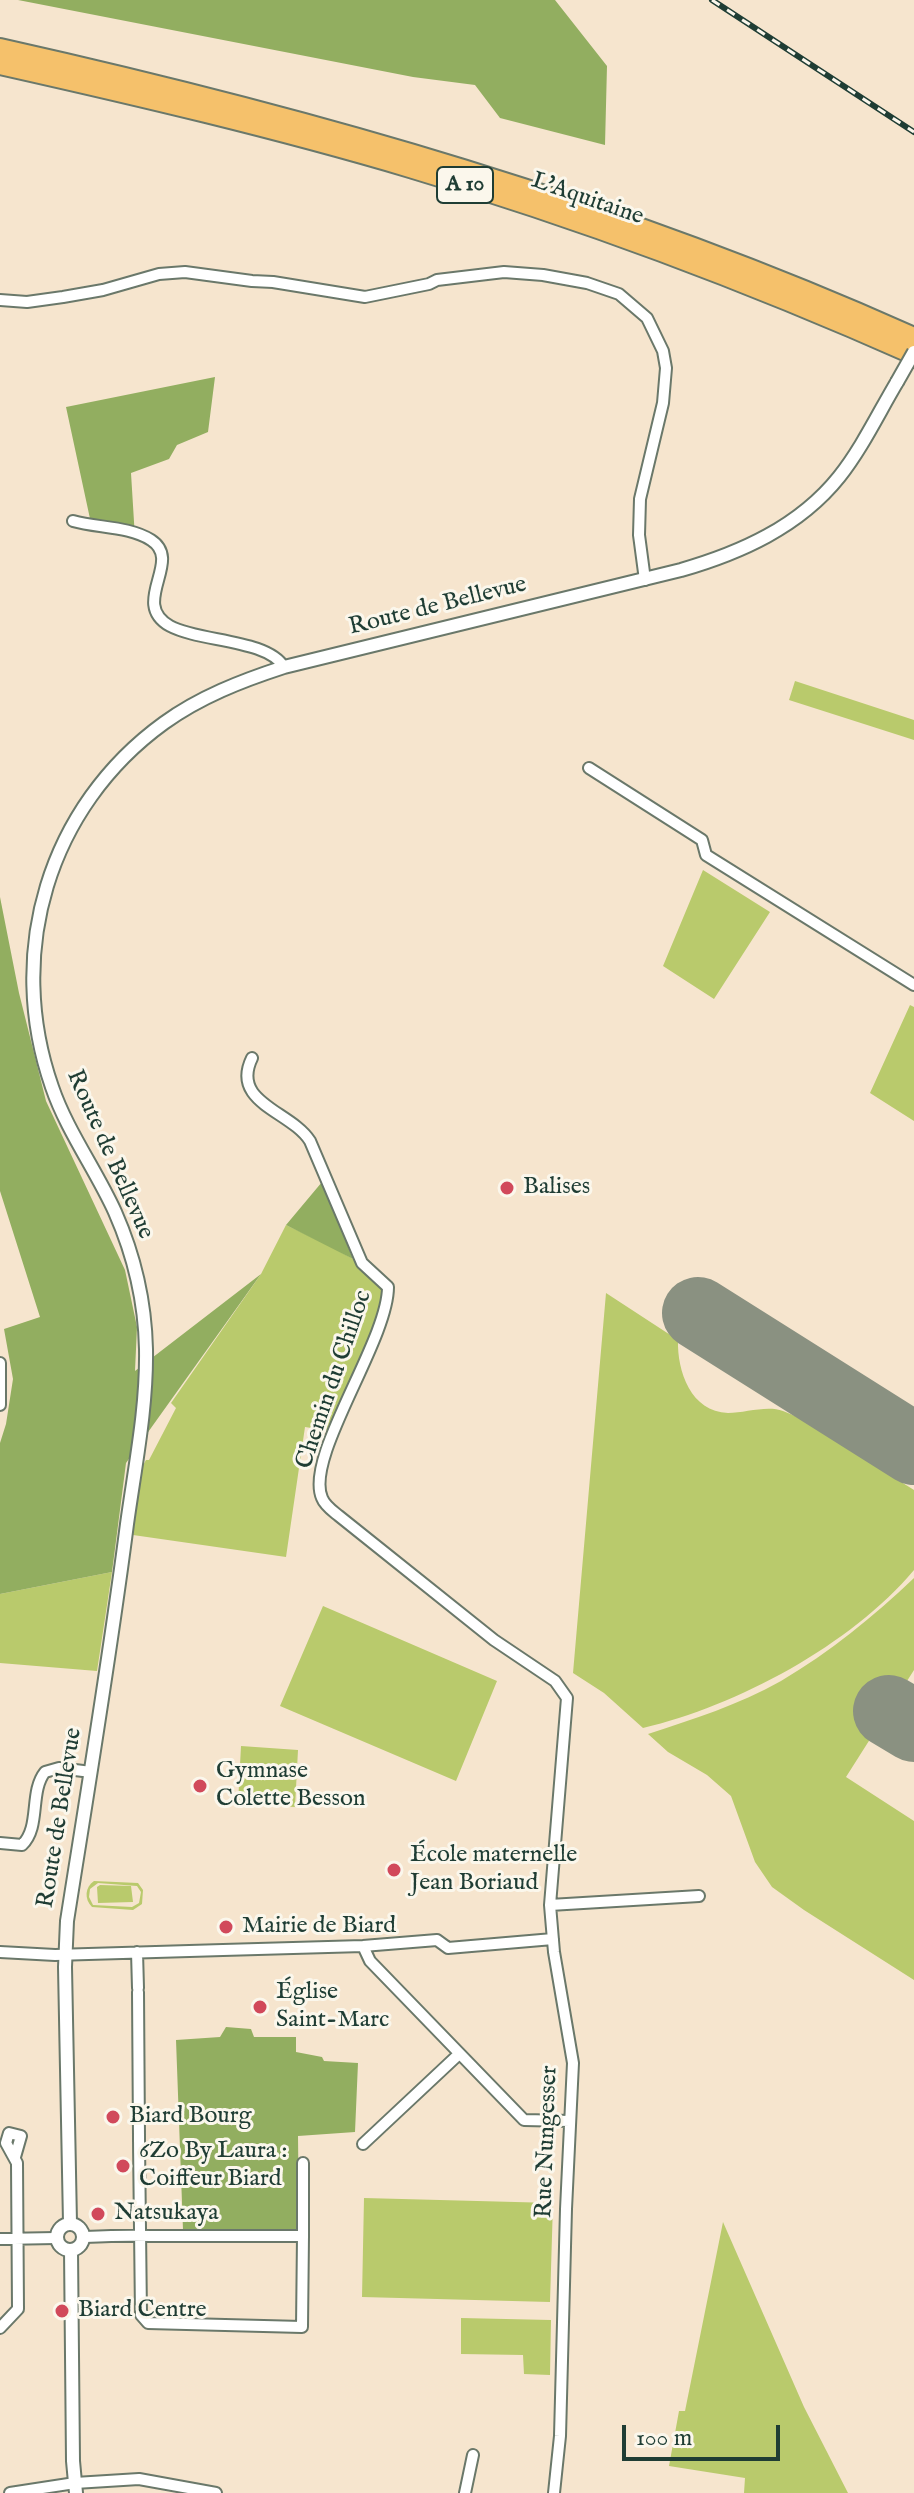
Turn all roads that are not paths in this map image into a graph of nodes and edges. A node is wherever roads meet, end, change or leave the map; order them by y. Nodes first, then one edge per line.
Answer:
1 (0, 48) edge
2 (0, 65) edge
3 (0, 300) edge
4 (914, 337) edge
5 (914, 353) edge
6 (73, 521) dead end
7 (645, 580) junction
8 (284, 667) junction
9 (589, 768) dead end
10 (914, 985) edge
11 (252, 1058) dead end
12 (0, 1363) edge
13 (0, 1405) edge
14 (567, 1698) joint
15 (91, 1772) junction
16 (0, 1843) edge
17 (699, 1896) dead end
18 (550, 1905) junction
19 (553, 1939) junction
20 (363, 1946) junction
21 (0, 1952) edge
22 (137, 1952) junction
23 (66, 1954) junction
24 (458, 2055) junction
25 (570, 2121) junction
26 (363, 2144) dead end
27 (15, 2157) dead end
28 (303, 2163) dead end
29 (70, 2223) junction
30 (140, 2236) junction
31 (303, 2236) junction
32 (83, 2237) junction
33 (56, 2238) junction
34 (0, 2239) edge
35 (17, 2239) junction
36 (71, 2250) junction
37 (0, 2328) edge
38 (473, 2455) dead end
39 (75, 2488) edge
40 (195, 2491) edge
41 (10, 2493) edge
42 (216, 2493) edge
43 (465, 2493) edge
44 (554, 2493) edge

1 - 4 highway, L'Aquitaine / A 10
2 - 5 highway, L'Aquitaine / A 10
3 - 7 street
5 - 7 street, Route de Bellevue, bridge
6 - 8 street
7 - 8 street, Route de Bellevue
8 - 15 street, Route de Bellevue
9 - 10 street
11 - 14 street, Chemin du Chilloc
12 - 13 street
14 - 18 street, Rue Nungesser
15 - 16 street
15 - 23 street, Route de Bellevue
17 - 18 street
18 - 19 street, Rue Nungesser
19 - 20 street
19 - 25 street, Rue Nungesser
20 - 22 street
20 - 24 street
21 - 23 street
22 - 23 street
22 - 30 street
23 - 29 street, Route de Bellevue
24 - 25 street
24 - 26 street
25 - 44 street, Rue Nungesser
27 - 35 street
28 - 31 street
29 - 32 street
29 - 33 street
30 - 31 street
30 - 31 street
30 - 32 street
32 - 36 street
33 - 35 street
33 - 36 street
34 - 35 street
35 - 37 street
36 - 39 street
38 - 43 street
39 - 40 street
39 - 41 street
40 - 42 street

